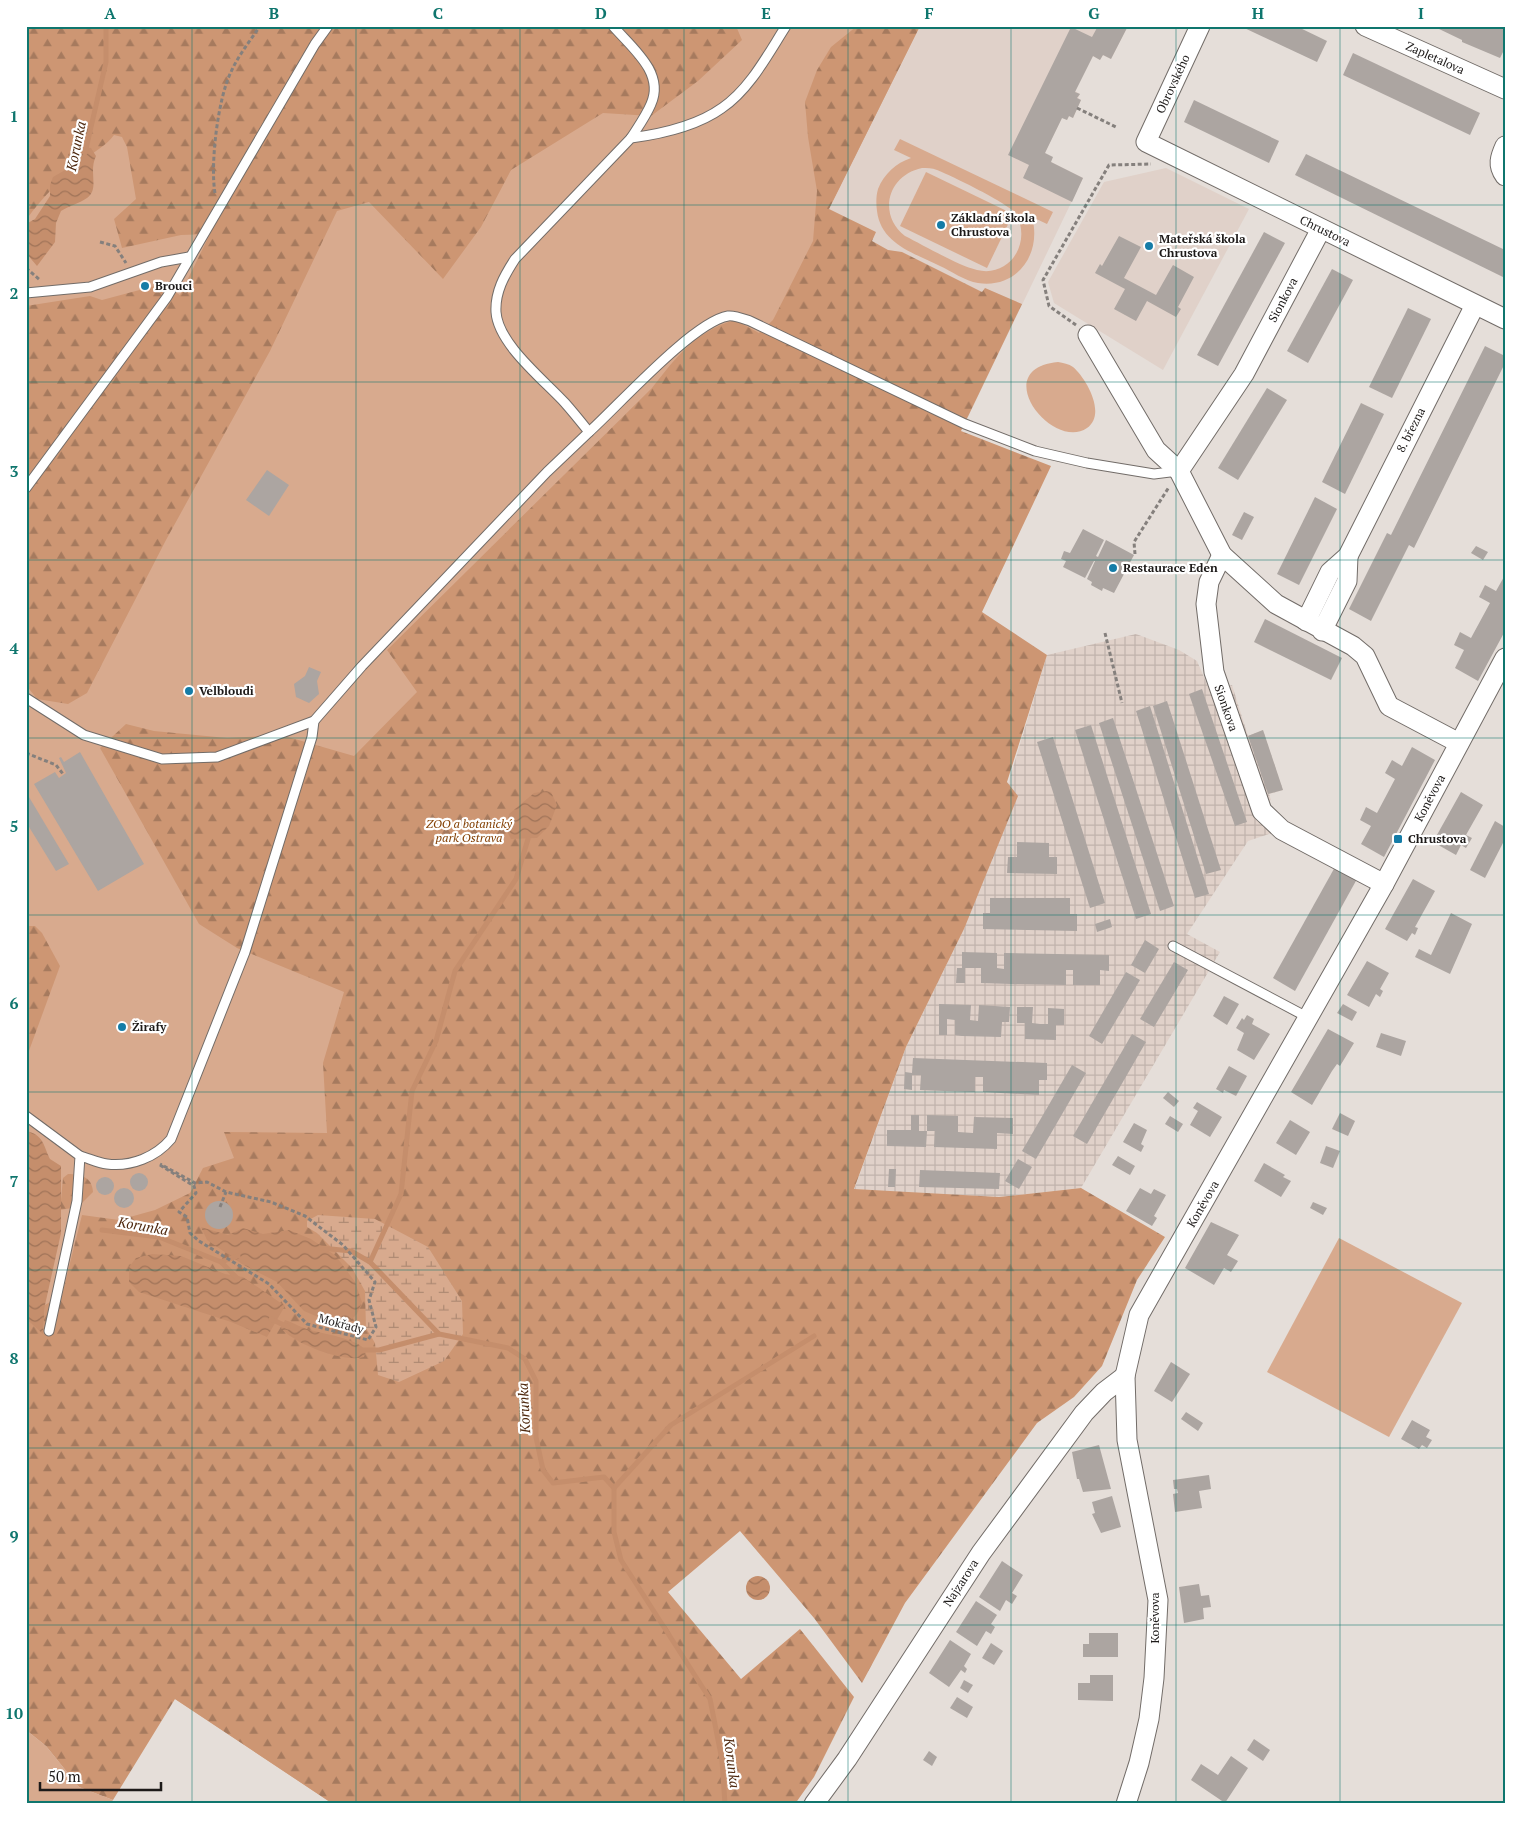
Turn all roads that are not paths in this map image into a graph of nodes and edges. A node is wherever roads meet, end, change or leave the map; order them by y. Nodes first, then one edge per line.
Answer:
1 (328, 26) edge
2 (613, 26) edge
3 (786, 26) edge
4 (1200, 26) edge
5 (1365, 26) edge
6 (1505, 89) edge
7 (631, 138) junction
8 (1146, 142) joint
9 (1505, 146) edge
10 (1505, 176) edge
11 (1321, 229) junction
12 (189, 257) junction
13 (26, 293) edge
14 (1475, 304) junction
15 (1505, 319) edge
16 (1088, 335) road end
17 (589, 432) junction
18 (1179, 471) junction
19 (26, 488) edge
20 (1222, 554) junction
21 (1348, 556) junction
22 (1306, 621) junction
23 (1322, 631) junction
24 (1505, 658) edge
25 (26, 698) edge
26 (314, 721) junction
27 (1459, 743) junction
28 (1384, 884) junction
29 (1174, 946) dead end
30 (1309, 1018) junction
31 (26, 1116) edge
32 (80, 1156) junction
33 (49, 1331) dead end
34 (1125, 1376) junction
35 (814, 1804) edge
36 (1126, 1804) edge

1 - 12 lane
2 - 7 lane
3 - 7 lane
4 - 8 street, Obrovského
5 - 6 street, Zapletalova
7 - 17 lane
8 - 11 street, Chrustova
9 - 10 street
11 - 14 street, Chrustova
11 - 18 street, Sionkova
12 - 13 lane
12 - 19 lane
14 - 15 street, Chrustova
14 - 21 street, 8. března
16 - 18 street
17 - 18 lane
17 - 26 lane
18 - 20 street
20 - 22 street
20 - 28 street, Sionkova
21 - 22 street, 8. března
21 - 23 street, 8. března
22 - 23 street
23 - 27 street
24 - 27 street, Koněvova
25 - 26 lane
26 - 32 lane
27 - 28 street, Koněvova
28 - 30 street, Koněvova
29 - 30 lane
30 - 34 street, Koněvova
31 - 32 lane
32 - 33 lane
34 - 35 street, Najzarova
34 - 36 street, Koněvova

